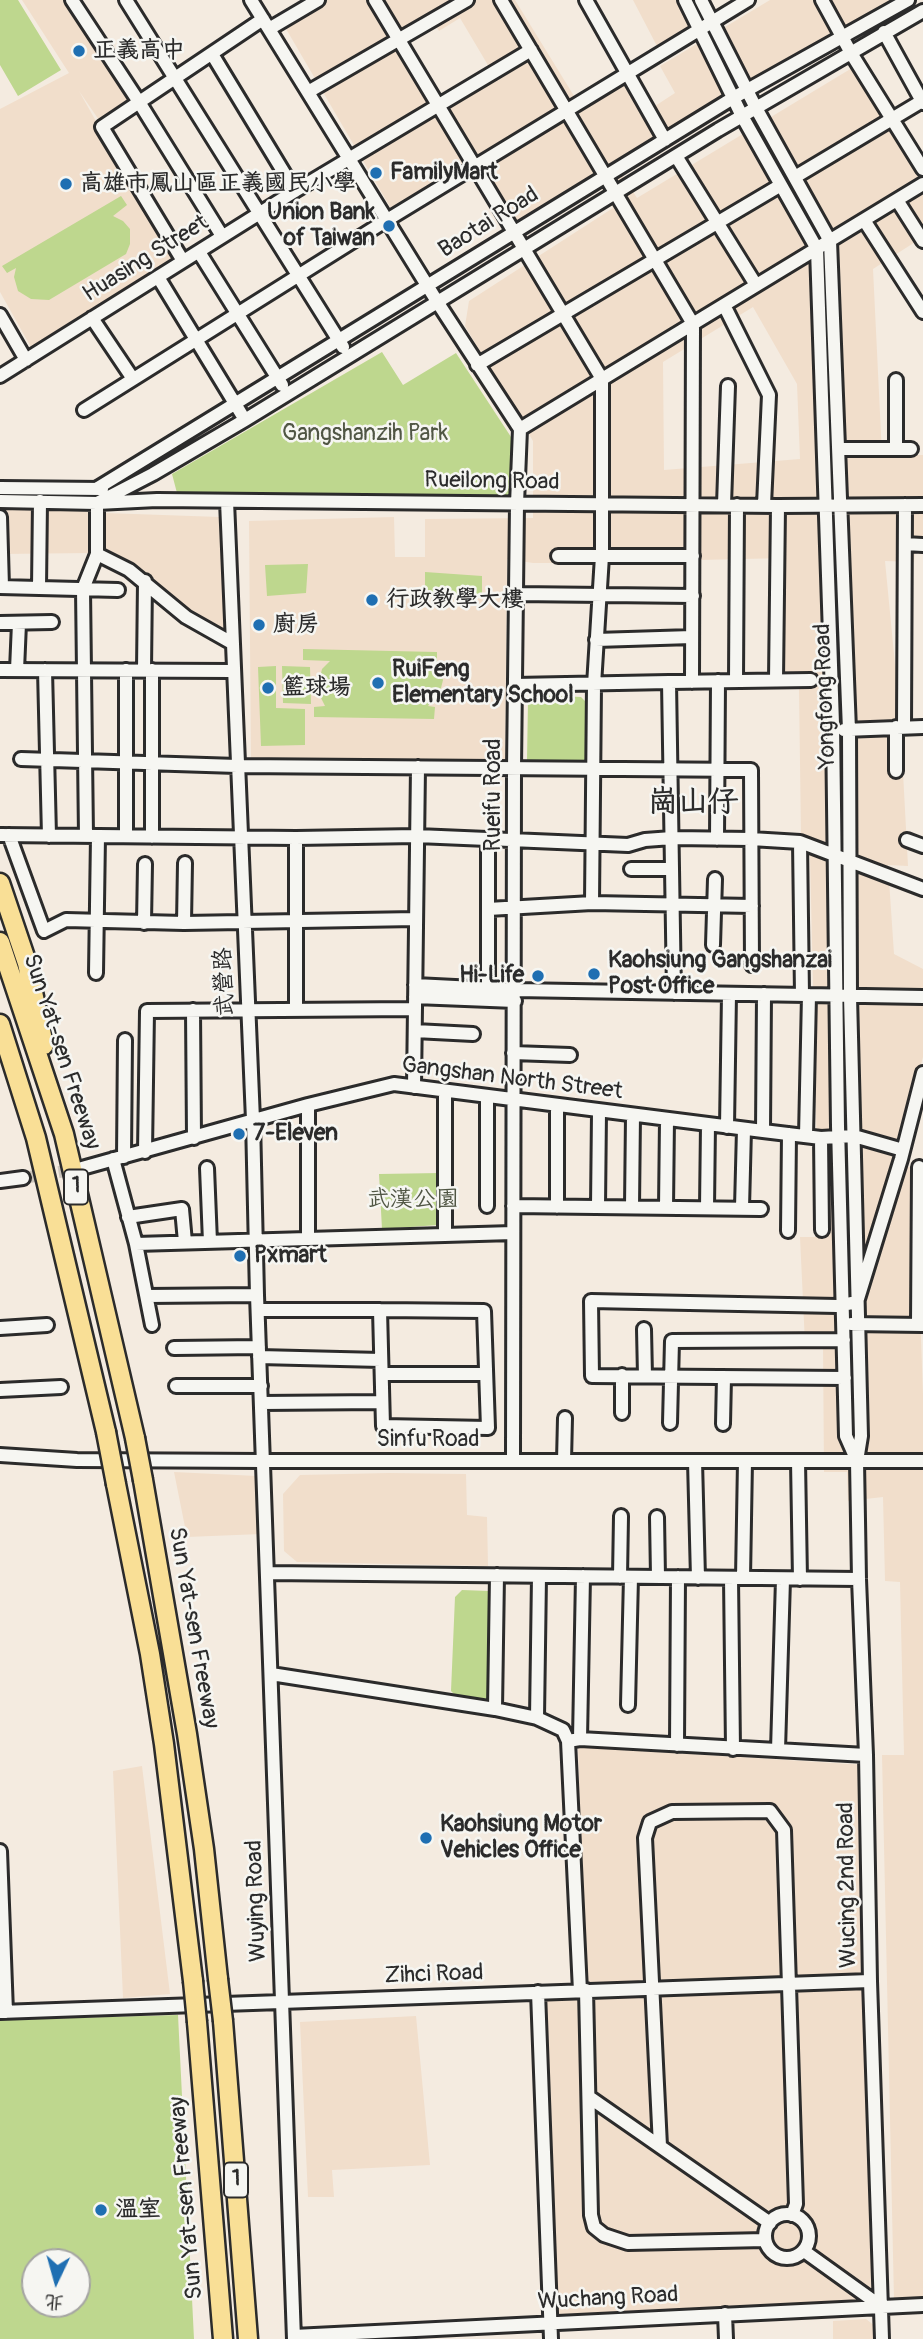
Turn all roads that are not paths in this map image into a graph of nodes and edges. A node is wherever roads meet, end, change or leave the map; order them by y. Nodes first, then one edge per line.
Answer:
1 (72, 0) edge
2 (126, 0) edge
3 (251, 0) edge
4 (375, 0) edge
5 (467, 0) edge
6 (501, 0) edge
7 (586, 0) edge
8 (685, 0) edge
9 (701, 0) edge
10 (748, 0) edge
11 (821, 0) edge
12 (908, 0) edge
13 (313, 1) edge
14 (923, 11) edge
15 (712, 22) junction
16 (266, 24) junction
17 (700, 29) junction
18 (884, 32) junction
19 (843, 36) junction
20 (398, 39) junction
21 (531, 50) junction
22 (851, 53) junction
23 (212, 54) junction
24 (627, 74) junction
25 (175, 79) junction
26 (747, 89) junction
27 (308, 92) junction
28 (733, 98) junction
29 (922, 102) edge
30 (139, 103) junction
31 (437, 105) junction
32 (756, 108) junction
33 (567, 111) junction
34 (742, 116) junction
35 (893, 118) junction
36 (665, 140) junction
37 (676, 156) junction
38 (349, 158) junction
39 (474, 167) junction
40 (923, 169) edge
41 (606, 176) junction
42 (795, 177) junction
43 (923, 184) edge
44 (781, 185) junction
45 (295, 191) junction
46 (615, 194) junction
47 (897, 200) junction
48 (259, 213) junction
49 (387, 220) junction
50 (864, 220) junction
51 (718, 224) junction
52 (514, 233) junction
53 (222, 236) junction
54 (830, 241) junction
55 (923, 241) edge
56 (817, 248) junction
57 (525, 249) junction
58 (199, 252) junction
59 (656, 260) junction
60 (183, 261) junction
61 (298, 276) junction
62 (158, 277) junction
63 (756, 285) junction
64 (427, 286) junction
65 (438, 303) junction
66 (724, 305) junction
67 (923, 312) edge
68 (0, 314) edge
69 (237, 314) junction
70 (563, 314) junction
71 (92, 318) junction
72 (693, 324) junction
73 (196, 340) junction
74 (339, 341) junction
75 (348, 356) junction
76 (26, 360) junction
77 (477, 365) junction
78 (0, 376) edge
79 (278, 378) junction
80 (133, 379) junction
81 (602, 379) junction
82 (896, 380) dead end
83 (728, 386) dead end
84 (287, 394) junction
85 (234, 405) junction
86 (84, 410) dead end
87 (244, 420) junction
88 (520, 429) junction
89 (840, 449) junction
90 (896, 449) junction
91 (911, 449) dead end
92 (153, 474) junction
93 (0, 488) edge
94 (121, 489) junction
95 (157, 500) junction
96 (0, 501) edge
97 (40, 501) junction
98 (227, 501) junction
99 (97, 503) junction
100 (517, 504) junction
101 (601, 504) junction
102 (692, 505) junction
103 (731, 505) junction
104 (764, 505) junction
105 (905, 505) junction
106 (923, 505) edge
107 (778, 506) junction
108 (826, 506) junction
109 (842, 506) junction
110 (0, 517) edge
111 (905, 544) junction
112 (923, 545) edge
113 (97, 555) junction
114 (558, 556) dead end
115 (602, 556) junction
116 (693, 556) junction
117 (145, 581) junction
118 (1, 587) edge
119 (39, 588) junction
120 (83, 589) junction
121 (118, 590) dead end
122 (516, 594) junction
123 (600, 596) junction
124 (693, 596) junction
125 (52, 622) dead end
126 (0, 623) edge
127 (19, 623) junction
128 (692, 636) junction
129 (596, 640) junction
130 (232, 643) junction
131 (83, 669) junction
132 (0, 670) edge
133 (17, 670) junction
134 (46, 670) junction
135 (126, 670) junction
136 (148, 670) junction
137 (233, 671) junction
138 (776, 680) junction
139 (811, 680) dead end
140 (718, 681) junction
141 (736, 681) junction
142 (669, 682) junction
143 (692, 682) junction
144 (515, 685) junction
145 (594, 685) junction
146 (900, 727) junction
147 (923, 727) edge
148 (833, 730) junction
149 (849, 730) junction
150 (21, 759) dead end
151 (48, 760) junction
152 (85, 761) junction
153 (126, 762) junction
154 (152, 763) junction
155 (237, 766) junction
156 (418, 767) junction
157 (514, 768) junction
158 (593, 769) junction
159 (670, 769) junction
160 (717, 769) junction
161 (896, 771) dead end
162 (4, 835) edge
163 (49, 836) junction
164 (92, 836) junction
165 (126, 836) junction
166 (417, 836) junction
167 (152, 837) junction
168 (240, 838) junction
169 (296, 838) junction
170 (672, 838) junction
171 (488, 839) junction
172 (716, 839) junction
173 (751, 839) junction
174 (515, 840) junction
175 (908, 840) dead end
176 (800, 842) junction
177 (592, 845) junction
178 (923, 846) edge
179 (836, 857) junction
180 (851, 860) junction
181 (185, 863) dead end
182 (145, 864) dead end
183 (631, 869) dead end
184 (672, 869) junction
185 (715, 879) dead end
186 (0, 883) edge
187 (923, 889) edge
188 (592, 903) junction
189 (672, 905) junction
190 (714, 905) junction
191 (752, 906) junction
192 (488, 909) junction
193 (514, 909) junction
194 (416, 919) junction
195 (296, 920) junction
196 (97, 922) junction
197 (244, 922) junction
198 (144, 923) junction
199 (184, 923) junction
200 (0, 942) edge
201 (713, 945) dead end
202 (752, 965) dead end
203 (96, 973) dead end
204 (488, 990) junction
205 (674, 993) junction
206 (729, 994) junction
207 (764, 994) junction
208 (515, 995) junction
209 (806, 995) junction
210 (836, 996) junction
211 (850, 996) junction
212 (415, 997) junction
213 (923, 997) edge
214 (296, 1008) junction
215 (247, 1009) junction
216 (193, 1010) junction
217 (0, 1024) edge
218 (415, 1031) junction
219 (474, 1034) dead end
220 (125, 1040) dead end
221 (513, 1053) junction
222 (570, 1055) dead end
223 (923, 1073) edge
224 (414, 1087) junction
225 (445, 1091) junction
226 (487, 1097) junction
227 (513, 1100) junction
228 (308, 1105) junction
229 (557, 1106) junction
230 (599, 1112) junction
231 (633, 1115) junction
232 (667, 1119) junction
233 (253, 1120) junction
234 (708, 1124) junction
235 (727, 1127) junction
236 (744, 1129) junction
237 (763, 1131) junction
238 (64, 1134) junction
239 (789, 1134) junction
240 (806, 1136) junction
241 (838, 1136) junction
242 (854, 1136) junction
243 (194, 1138) junction
244 (821, 1138) junction
245 (145, 1152) junction
246 (902, 1155) junction
247 (119, 1158) junction
248 (921, 1167) edge
249 (82, 1168) tunnel mouth
250 (207, 1168) dead end
251 (23, 1178) tunnel mouth
252 (0, 1181) edge
253 (486, 1206) dead end
254 (513, 1206) junction
255 (557, 1207) junction
256 (598, 1207) junction
257 (632, 1208) junction
258 (666, 1208) junction
259 (707, 1208) junction
260 (742, 1208) junction
261 (761, 1209) dead end
262 (128, 1217) junction
263 (822, 1230) dead end
264 (788, 1231) dead end
265 (513, 1233) junction
266 (445, 1235) junction
267 (308, 1239) junction
268 (256, 1241) junction
269 (185, 1242) junction
270 (210, 1242) junction
271 (136, 1244) junction
272 (257, 1295) junction
273 (147, 1296) junction
274 (851, 1303) junction
275 (258, 1310) junction
276 (380, 1310) junction
277 (844, 1324) junction
278 (858, 1324) junction
279 (920, 1324) edge
280 (47, 1325) dead end
281 (152, 1325) dead end
282 (0, 1328) edge
283 (644, 1329) dead end
284 (844, 1340) junction
285 (174, 1348) dead end
286 (259, 1352) junction
287 (381, 1360) junction
288 (382, 1374) junction
289 (486, 1374) junction
290 (622, 1376) junction
291 (645, 1376) junction
292 (671, 1376) junction
293 (724, 1377) junction
294 (845, 1378) junction
295 (176, 1386) dead end
296 (261, 1386) junction
297 (61, 1387) dead end
298 (0, 1390) edge
299 (382, 1402) junction
300 (261, 1403) junction
301 (622, 1413) dead end
302 (565, 1418) dead end
303 (670, 1423) dead end
304 (723, 1424) dead end
305 (0, 1455) edge
306 (263, 1461) junction
307 (513, 1461) junction
308 (564, 1461) junction
309 (695, 1461) junction
310 (745, 1461) junction
311 (798, 1461) junction
312 (857, 1461) junction
313 (923, 1461) edge
314 (621, 1516) dead end
315 (657, 1517) dead end
316 (267, 1573) junction
317 (497, 1576) junction
318 (539, 1576) junction
319 (583, 1576) junction
320 (626, 1577) junction
321 (658, 1577) junction
322 (678, 1577) junction
323 (698, 1578) junction
324 (737, 1578) junction
325 (783, 1578) junction
326 (800, 1579) junction
327 (859, 1579) junction
328 (271, 1674) junction
329 (628, 1705) dead end
330 (495, 1709) junction
331 (537, 1718) junction
332 (574, 1740) junction
333 (677, 1745) junction
334 (733, 1749) junction
335 (778, 1751) junction
336 (866, 1755) junction
337 (0, 1851) edge
338 (870, 1980) junction
339 (789, 1983) junction
340 (654, 1988) junction
341 (583, 1991) junction
342 (538, 1992) junction
343 (281, 2001) junction
344 (3, 2012) edge
345 (589, 2097) junction
346 (660, 2146) junction
347 (213, 2199) junction
348 (792, 2215) junction
349 (770, 2223) junction
350 (765, 2240) junction
351 (804, 2251) junction
352 (923, 2305) edge
353 (882, 2307) junction
354 (725, 2314) junction
355 (550, 2322) junction
356 (429, 2335) edge
357 (294, 2337) edge
358 (213, 2339) edge
359 (223, 2339) edge
360 (248, 2339) edge
361 (551, 2339) edge
362 (726, 2339) edge
363 (882, 2339) edge

1 - 30 street
2 - 25 street
3 - 16 street
4 - 20 street
5 - 20 street
6 - 21 street
7 - 24 street
8 - 17 street, Yongfong Road
9 - 15 street, Yongfong Road
10 - 15 street
11 - 19 street
12 - 19 street, Baotai Road
13 - 16 street
14 - 18 street
15 - 17 street
15 - 26 street, Yongfong Road
16 - 23 street
16 - 27 street
17 - 24 street
17 - 28 street, Yongfong Road
18 - 22 street
18 - 29 street
19 - 22 street
19 - 26 street, Baotai Road
20 - 27 street
20 - 31 street
21 - 31 street, Huasing Street
21 - 33 street
22 - 32 street
22 - 35 street
23 - 25 street
23 - 45 street
24 - 33 street
24 - 36 street
25 - 30 street
25 - 48 street
26 - 28 street, Baotai Road
26 - 32 street, Yongfong Road
27 - 38 street
28 - 34 street, Yongfong Road
28 - 36 street, Baotai Road
29 - 35 street
30 - 53 street
30 - 60 street
31 - 38 street, Huasing Street
31 - 39 street
32 - 34 street, Baotai Road
32 - 42 street, Yongfong Road
33 - 39 street
33 - 41 street
34 - 37 street, Baotai Road
34 - 44 street, Yongfong Road
35 - 40 street
35 - 42 street
36 - 41 street, Baotai Road
37 - 46 street, Baotai Road
37 - 51 street
38 - 45 street, Huasing Street
38 - 49 street
39 - 49 street
39 - 52 street
41 - 46 street
41 - 52 street, Baotai Road
42 - 54 street, Yongfong Road
43 - 47 street
44 - 51 street
44 - 56 street, Yongfong Road
45 - 48 street, Huasing Street
46 - 57 street, Baotai Road
46 - 59 street
47 - 50 street
47 - 55 street
48 - 53 street, Huasing Street
48 - 61 street
49 - 61 street
49 - 64 street
50 - 54 street
50 - 67 street
51 - 59 street
51 - 63 street
52 - 57 street
52 - 64 street, Baotai Road
53 - 58 street, Huasing Street
54 - 56 street
54 - 89 street, Yongfong Road
56 - 63 street
56 - 108 street, Yongfong Road
57 - 65 street, Baotai Road
57 - 70 street
58 - 60 street, Huasing Street
58 - 69 street
59 - 70 street
59 - 72 street
60 - 62 street, Huasing Street
61 - 69 street
61 - 74 street
62 - 71 street, Huasing Street
62 - 73 street
63 - 66 street
64 - 65 street
64 - 74 street, Baotai Road
65 - 75 street, Baotai Road
65 - 77 street
66 - 72 street
66 - 104 street
68 - 76 street
69 - 73 street
69 - 79 street
70 - 77 street
70 - 81 street
71 - 76 street, Huasing Street
71 - 80 street
72 - 81 street
72 - 102 street
73 - 80 street
73 - 85 street
74 - 75 street
74 - 79 street, Baotai Road
75 - 84 street, Baotai Road
76 - 78 street, Huasing Street
77 - 88 street
79 - 84 street
79 - 85 street, Baotai Road
80 - 86 street
81 - 88 street
81 - 101 street
82 - 90 street
83 - 103 street
84 - 87 street, Baotai Road
85 - 87 street
85 - 94 street, Baotai Road
87 - 92 street, Baotai Road
88 - 100 street, Rueifu Road
89 - 90 street
89 - 109 street, Yongfong Road
90 - 91 street
92 - 94 street, Baotai Road
92 - 95 street
93 - 94 street
94 - 95 street, Rueilong Road
94 - 99 street
95 - 98 street, Rueilong Road
96 - 97 street
97 - 99 street
97 - 119 street
98 - 100 street, Rueilong Road
98 - 130 street, 武營路
99 - 113 street
100 - 101 street, Rueilong Road
100 - 122 street, Rueifu Road
101 - 102 street, Rueilong Road
101 - 115 street
102 - 103 street, Rueilong Road
102 - 116 street
103 - 104 street, Rueilong Road
103 - 141 street
104 - 107 street, Rueilong Road
105 - 106 street
105 - 109 street
105 - 111 street
107 - 108 street, Rueilong Road
107 - 138 street
108 - 109 street, Rueilong Road
108 - 148 street, Yongfong Road
109 - 149 street, Yongfong Road
110 - 118 street
111 - 112 street
111 - 146 street
113 - 117 street
113 - 120 street
114 - 115 street
115 - 116 street
115 - 123 street
116 - 124 street
117 - 130 street
117 - 136 street
118 - 119 street
119 - 120 street
120 - 121 street
120 - 131 street
122 - 123 street
122 - 144 street, Rueifu Road
123 - 124 street
123 - 129 street
124 - 128 street
125 - 127 street
126 - 127 street
127 - 133 street
128 - 129 street
128 - 143 street
129 - 145 street
130 - 137 street, 武營路
131 - 134 street
131 - 135 street
131 - 152 street
132 - 133 street
133 - 134 street
134 - 151 street
135 - 136 street
135 - 153 street
136 - 137 street
136 - 154 street
137 - 155 street, 武營路
138 - 139 street
138 - 141 street
140 - 141 street
140 - 143 street
140 - 160 street
142 - 143 street
142 - 145 street
142 - 159 street
144 - 145 street
144 - 157 street, Rueifu Road
145 - 158 street
146 - 147 street
146 - 149 street
146 - 161 street
148 - 149 street
148 - 179 street, Yongfong Road
149 - 180 street, Yongfong Road
150 - 151 street
151 - 152 street
151 - 163 street
152 - 153 street
152 - 164 street
153 - 154 street
153 - 165 street
154 - 155 street
154 - 167 street
155 - 156 street
155 - 168 street, 武營路
156 - 157 street
156 - 166 street
157 - 158 street
157 - 174 street, Rueifu Road
158 - 159 street
158 - 177 street
159 - 160 street
159 - 170 street
160 - 172 street
160 - 173 street
162 - 163 street
162 - 196 street
163 - 164 street
164 - 165 street
164 - 196 street
165 - 167 street
166 - 169 street
166 - 171 street
166 - 194 street
167 - 168 street
168 - 169 street
168 - 197 street, 武營路
169 - 195 street
170 - 172 street
170 - 177 street
170 - 184 street
171 - 174 street
171 - 192 street
172 - 173 street
173 - 176 street
173 - 191 street
174 - 177 street
174 - 193 street, Rueifu Road
175 - 178 street
176 - 179 street
176 - 209 street
177 - 188 street
179 - 180 street
179 - 210 street, Yongfong Road
180 - 187 street
180 - 211 street, Yongfong Road
181 - 199 street
182 - 198 street
183 - 184 street
184 - 189 street
185 - 190 street
186 - 238 highway
188 - 189 street
188 - 193 street
189 - 190 street
189 - 205 street
190 - 191 street
190 - 201 street
191 - 202 street
192 - 193 street
192 - 204 street
193 - 208 street, Rueifu Road
194 - 195 street
194 - 212 street
195 - 197 street
195 - 214 street
196 - 198 street
196 - 203 street
197 - 199 street
197 - 215 street, 武營路
198 - 199 street
200 - 238 highway, Sun Yat-sen Freeway / 1
204 - 208 street
204 - 212 street
205 - 206 street
205 - 208 street
206 - 207 street
206 - 235 street
207 - 209 street
207 - 237 street
208 - 212 street
208 - 221 street, Rueifu Road
209 - 210 street
209 - 240 street
210 - 211 street
210 - 241 street, Yongfong Road
211 - 213 street
211 - 242 street, Yongfong Road
212 - 214 street
212 - 218 street
214 - 215 street
215 - 216 street
215 - 233 street, 武營路
216 - 243 street
216 - 245 street
217 - 347 highway, Sun Yat-sen Freeway / 1, bridge
218 - 219 street
218 - 224 street
220 - 247 street
221 - 222 street
221 - 227 street, Rueifu Road
223 - 246 street, Wucing 2nd Road
224 - 225 street, Gangshan North Street
224 - 228 street, Gangshan North Street
225 - 226 street, Gangshan North Street
225 - 266 street
226 - 227 street, Gangshan North Street
226 - 253 street
227 - 229 street, Gangshan North Street
227 - 254 street, Rueifu Road
228 - 233 street, Gangshan North Street
228 - 267 street
229 - 230 street, Gangshan North Street
229 - 255 street
230 - 231 street, Gangshan North Street
230 - 256 street
231 - 232 street, Gangshan North Street
231 - 257 street
232 - 234 street, Gangshan North Street
232 - 258 street
233 - 243 street, Gangshan North Street
233 - 268 street, 武營路
234 - 235 street, Gangshan North Street
234 - 259 street
235 - 236 street, Gangshan North Street
236 - 237 street, Gangshan North Street
236 - 260 street
237 - 239 street, Gangshan North Street
238 - 360 highway, Sun Yat-sen Freeway / 1, bridge
239 - 240 street, Gangshan North Street
239 - 264 street
240 - 244 street, Gangshan North Street
241 - 242 street, Gangshan North Street
241 - 244 street, Gangshan North Street
241 - 274 street, Yongfong Road
242 - 246 street, Gangshan North Street
242 - 274 street, Yongfong Road
243 - 245 street, Gangshan North Street
244 - 263 street
245 - 247 street, Gangshan North Street
246 - 248 street, Gangshan North Street
246 - 274 street, Wucing 2nd Road
247 - 249 street, Gangshan North Street
247 - 262 street
248 - 279 street
250 - 270 street
251 - 252 street
254 - 255 street
254 - 265 street, Rueifu Road
255 - 256 street
256 - 257 street
257 - 258 street
258 - 259 street
259 - 260 street
260 - 261 street
262 - 269 street
262 - 271 street
265 - 266 street
265 - 307 street, Rueifu Road
266 - 267 street
267 - 268 street
268 - 270 street
268 - 272 street, 武營路
269 - 270 street
269 - 271 street
271 - 273 street
272 - 273 street
272 - 275 street, 武營路
273 - 281 street
274 - 277 street, Wucing 2nd Road
274 - 278 street, Wucing 2nd Road
274 - 290 street
275 - 276 street
275 - 286 street, 武營路
276 - 287 street
276 - 289 street
277 - 278 street
277 - 284 street, Wucing 2nd Road
278 - 279 street
278 - 312 street, Wucing 2nd Road
280 - 282 street
283 - 291 street
284 - 292 street
284 - 294 street, Wucing 2nd Road
285 - 286 street
286 - 287 street
286 - 296 street, 武營路
287 - 288 street
288 - 289 street
288 - 299 street
289 - 299 street
290 - 291 street
290 - 301 street
291 - 292 street
292 - 293 street
292 - 303 street
293 - 294 street
293 - 304 street
294 - 312 street, Wucing 2nd Road
295 - 296 street
296 - 300 street, 武營路
297 - 298 street
299 - 300 street
300 - 306 street, 武營路
302 - 308 street
305 - 306 street, Sinfu Road
306 - 307 street, Sinfu Road
306 - 316 street, Wuying Road
307 - 308 street, Sinfu Road
308 - 309 street, Sinfu Road
309 - 310 street, Sinfu Road
309 - 323 street
310 - 311 street, Sinfu Road
310 - 324 street
311 - 312 street, Sinfu Road
311 - 326 street
312 - 313 street, Sinfu Road
312 - 327 street, Wucing 2nd Road
314 - 320 street
315 - 321 street
316 - 317 street
316 - 328 street, Wuying Road
317 - 318 street
317 - 330 street
318 - 319 street
318 - 331 street
319 - 320 street
319 - 332 street
320 - 321 street
320 - 329 street
321 - 322 street
322 - 323 street
322 - 333 street
323 - 324 street
324 - 325 street
324 - 334 street
325 - 326 street
325 - 335 street
326 - 327 street
327 - 336 street, Wucing 2nd Road
328 - 330 street
328 - 343 street, Wuying Road
330 - 331 street
331 - 332 street
332 - 333 street
332 - 341 street
333 - 334 street
334 - 335 street
335 - 336 street
336 - 338 street, Wucing 2nd Road
337 - 344 street
338 - 339 street, Zihci Road
338 - 353 street, Wucing 2nd Road
339 - 340 street, Zihci Road
339 - 340 street
339 - 348 street
340 - 341 street, Zihci Road
340 - 346 street
341 - 342 street, Zihci Road
341 - 345 street
342 - 343 street, Zihci Road
342 - 355 street
343 - 344 street, Zihci Road
343 - 357 street, Wuying Road
345 - 346 street
345 - 350 street
346 - 349 street
347 - 358 highway
347 - 359 highway, Sun Yat-sen Freeway / 1
348 - 349 street
348 - 351 street
349 - 350 street
350 - 351 street
351 - 353 street
352 - 353 street, Wuchang Road
353 - 354 street, Wuchang Road
353 - 363 street, Wucing 2nd Road
354 - 355 street, Wuchang Road
354 - 362 street
355 - 356 street, Wuchang Road
355 - 361 street
356 - 357 street, Wuchang Road

